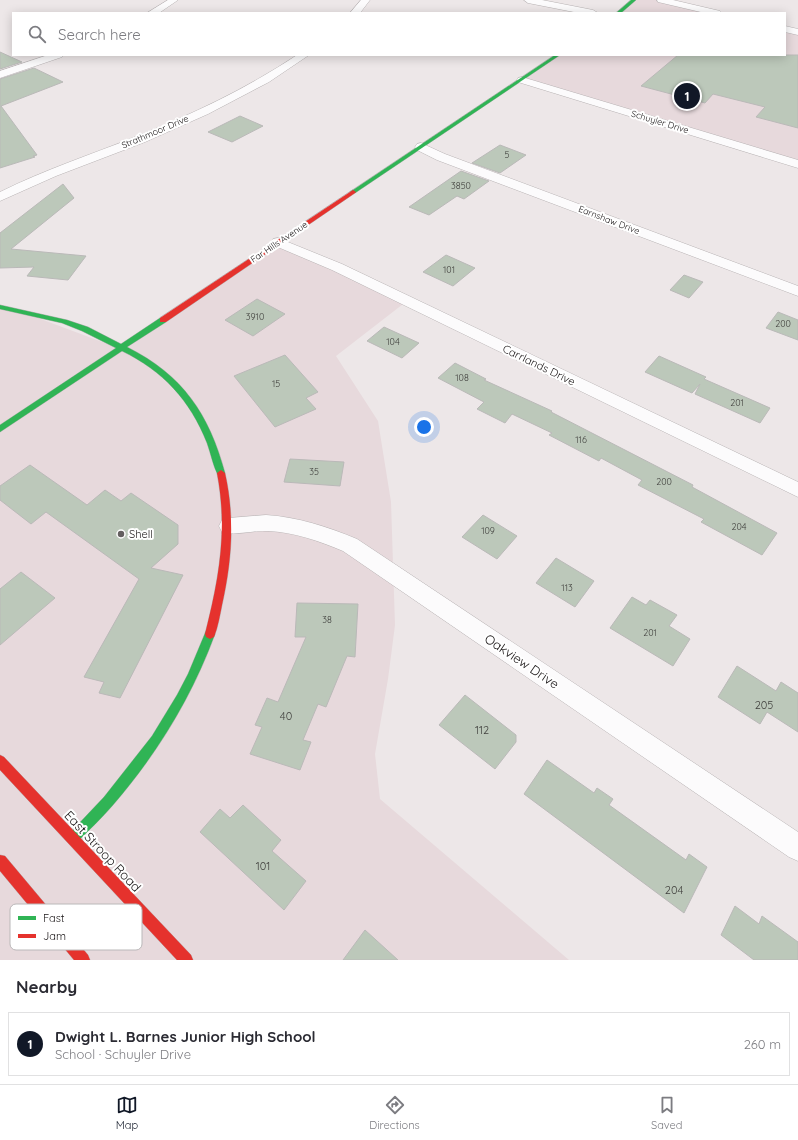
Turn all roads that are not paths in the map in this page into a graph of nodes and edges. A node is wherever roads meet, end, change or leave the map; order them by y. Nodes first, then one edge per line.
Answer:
1 (174, 0) edge
2 (366, 0) edge
3 (528, 0) edge
4 (634, 0) edge
5 (661, 0) edge
6 (154, 12) edge
7 (356, 12) edge
8 (588, 12) edge
9 (619, 12) edge
10 (713, 12) edge
11 (786, 29) edge
12 (798, 32) edge
13 (55, 56) edge
14 (302, 56) edge
15 (557, 56) edge
16 (0, 75) edge
17 (522, 80) junction
18 (421, 147) junction
19 (798, 164) edge
20 (0, 197) edge
21 (278, 242) junction
22 (798, 292) edge
23 (0, 308) edge
24 (121, 349) junction
25 (0, 429) edge
26 (798, 490) edge
27 (229, 526) junction
28 (0, 762) edge
29 (73, 838) junction
30 (798, 848) edge
31 (0, 861) edge
32 (36, 904) edge
33 (134, 904) edge
34 (142, 912) edge
35 (75, 950) edge
36 (83, 960) edge
37 (186, 960) edge

1 - 6 street
2 - 7 street
3 - 8 street
4 - 9 main road
5 - 10 street
11 - 12 street
13 - 16 street
14 - 20 street, Strathmoor Drive
15 - 17 main road, Far Hills Avenue
17 - 18 main road, Far Hills Avenue
17 - 19 street, Schuyler Drive
18 - 21 main road, Far Hills Avenue
18 - 22 street, Earnshaw Drive
21 - 24 main road, Far Hills Avenue
21 - 26 street, Carrlands Drive
23 - 24 main road
24 - 25 main road, Far Hills Avenue
24 - 27 main road
27 - 29 main road
27 - 30 street, Oakview Drive
28 - 29 main road, East Stroop Road
29 - 33 main road, East Stroop Road
31 - 32 main road
34 - 37 main road, East Stroop Road
35 - 36 main road

